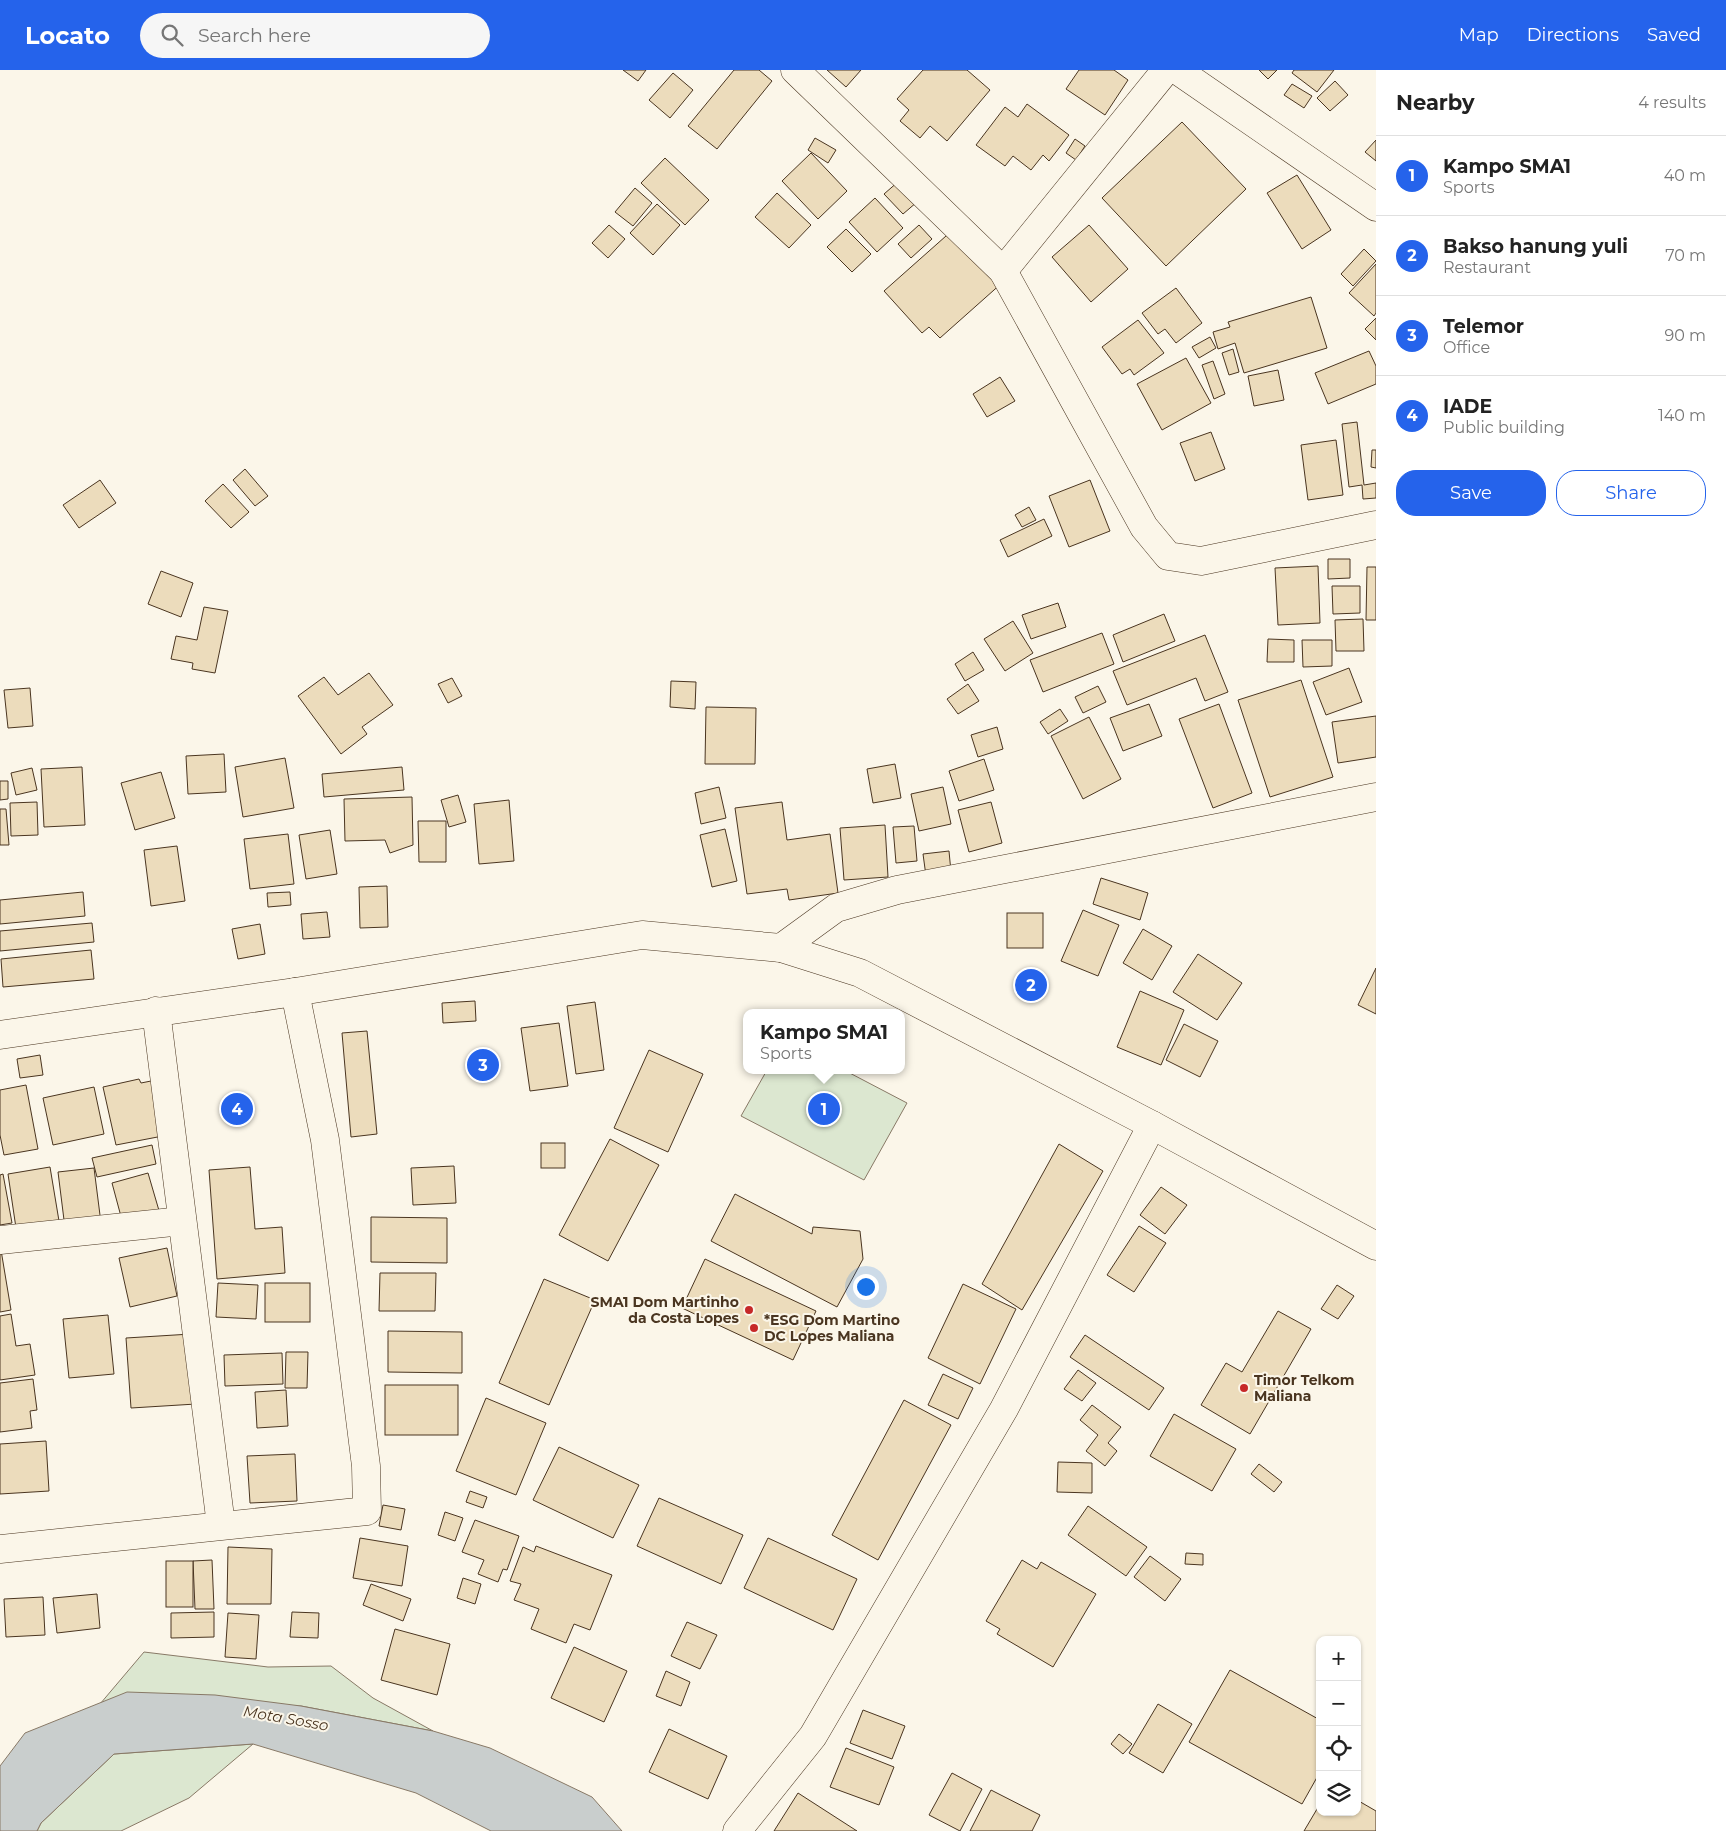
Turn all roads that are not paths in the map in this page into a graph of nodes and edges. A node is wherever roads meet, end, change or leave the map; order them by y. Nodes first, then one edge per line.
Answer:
1 (795, 70) edge
2 (1166, 70) edge
3 (1177, 70) edge
4 (1376, 208) edge
5 (1003, 271) junction
6 (1376, 525) edge
7 (1376, 797) edge
8 (781, 948) junction
9 (295, 992) junction
10 (156, 1011) junction
11 (0, 1035) edge
12 (1152, 1125) junction
13 (182, 1221) junction
14 (0, 1240) edge
15 (1376, 1246) edge
16 (221, 1525) junction
17 (0, 1549) edge
18 (738, 1831) edge

1 - 5 street
2 - 5 street
3 - 4 street
5 - 6 street
7 - 8 street
8 - 9 street
8 - 12 street
9 - 10 street
9 - 16 street
10 - 11 street
10 - 13 street
12 - 15 street
12 - 18 street
13 - 14 street
13 - 16 street
16 - 17 street

